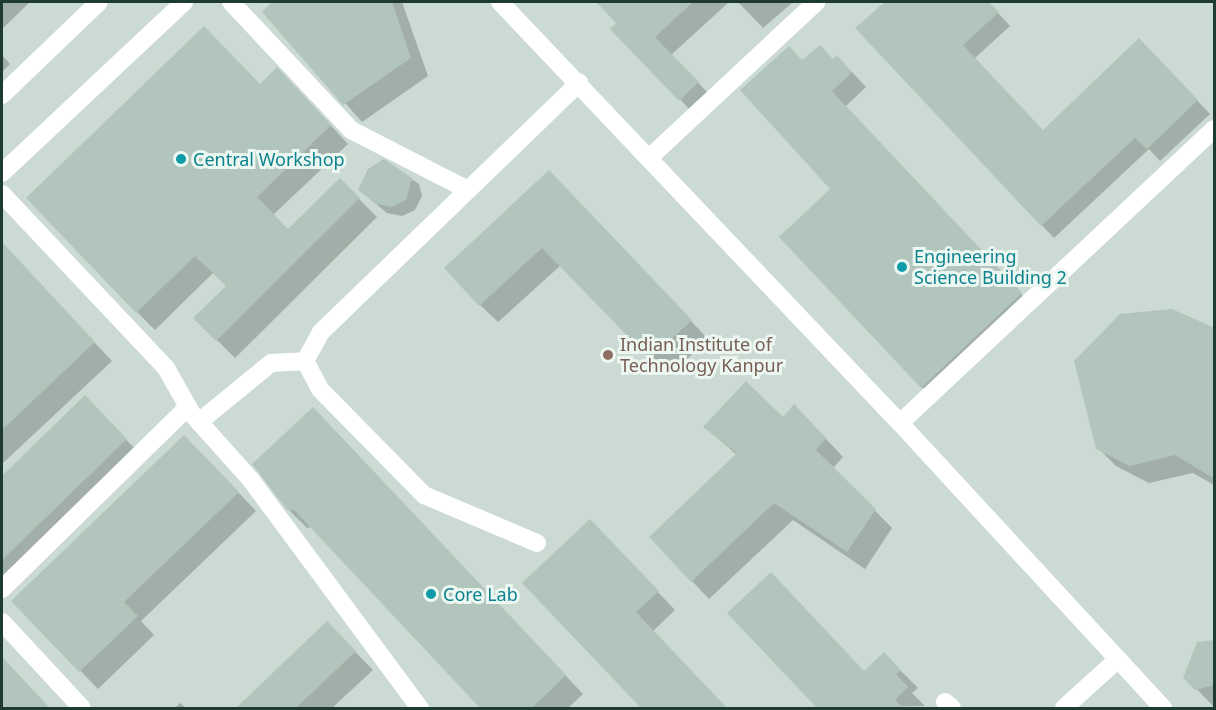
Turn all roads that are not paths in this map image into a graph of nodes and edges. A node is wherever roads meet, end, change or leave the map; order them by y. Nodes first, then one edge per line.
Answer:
1 (99, 2) edge
2 (184, 2) edge
3 (231, 2) edge
4 (500, 2) edge
5 (816, 2) edge
6 (579, 83) junction
7 (2, 94) edge
8 (1215, 129) edge
9 (649, 158) junction
10 (2, 173) edge
11 (468, 190) junction
12 (2, 194) edge
13 (305, 362) junction
14 (188, 407) junction
15 (199, 422) junction
16 (900, 423) junction
17 (537, 543) dead end
18 (2, 589) edge
19 (2, 622) edge
20 (1118, 659) junction
21 (82, 708) edge
22 (420, 708) edge
23 (1064, 708) edge
24 (1163, 708) edge

1 - 7 street
2 - 10 street
3 - 11 street
4 - 6 street
5 - 9 street
6 - 9 street
6 - 11 street
8 - 16 street
9 - 16 street
11 - 13 street
12 - 14 street
13 - 15 street
13 - 17 street
14 - 15 street
14 - 18 street
15 - 22 street
16 - 20 street
19 - 21 street
20 - 23 street
20 - 24 street

